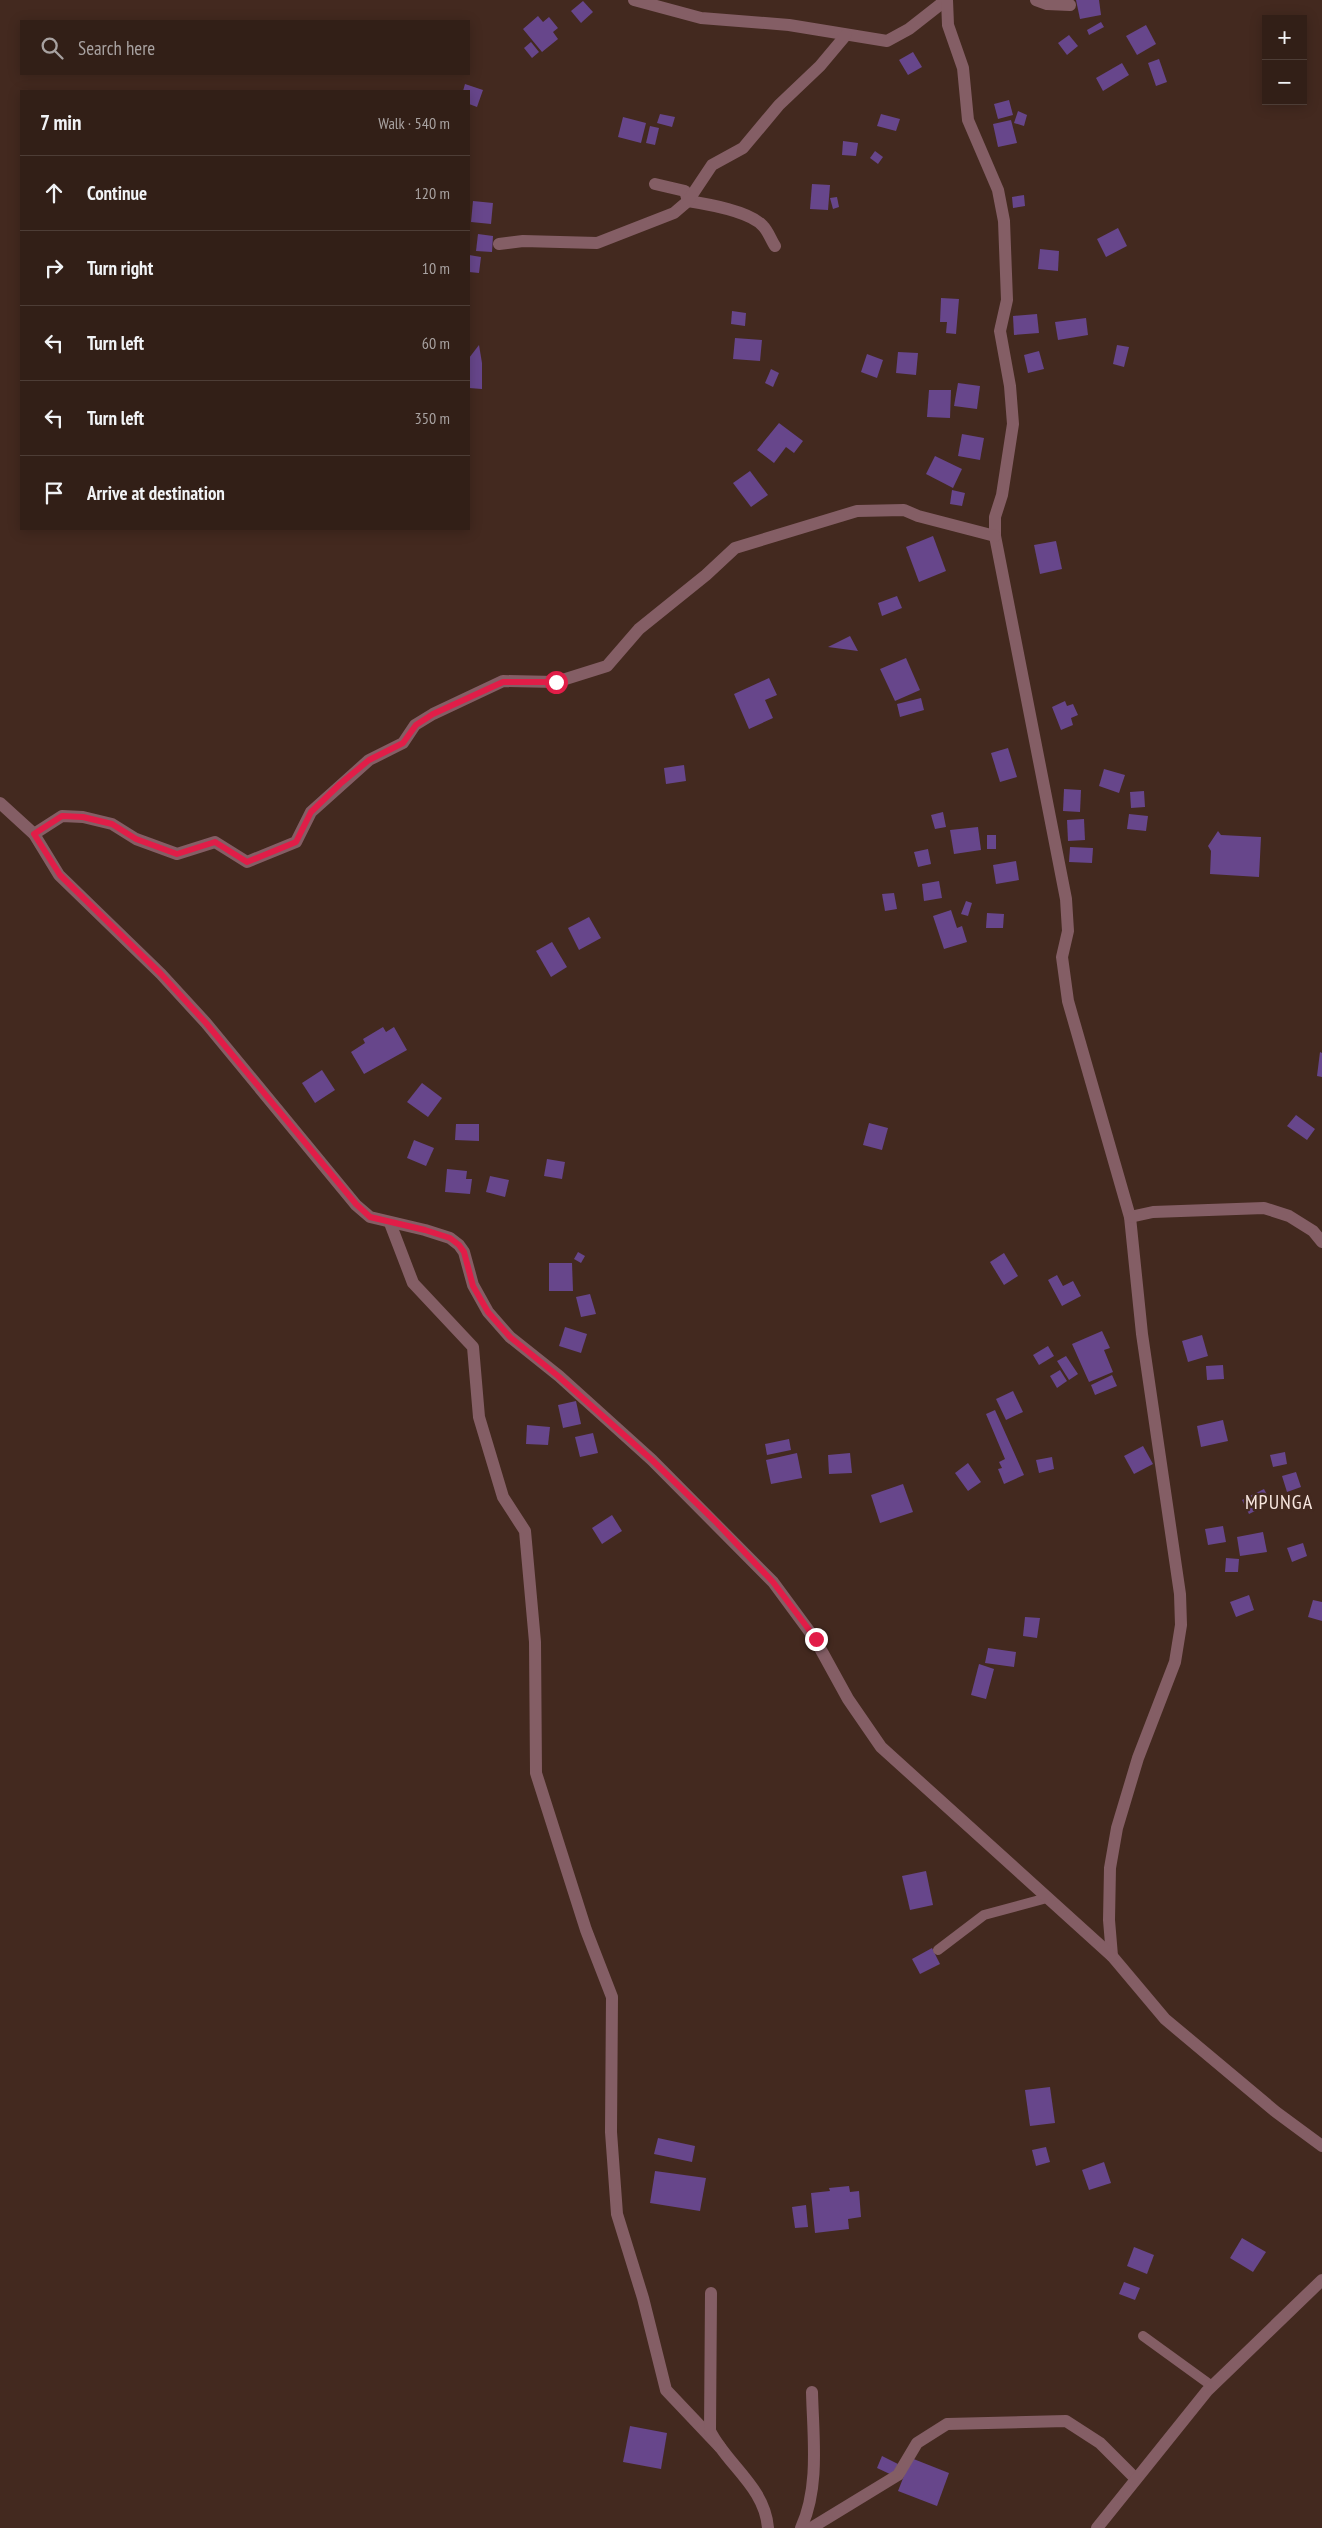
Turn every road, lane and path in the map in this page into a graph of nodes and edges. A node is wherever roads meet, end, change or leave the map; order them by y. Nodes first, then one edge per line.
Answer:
1 (634, 0) edge
2 (946, 0) edge
3 (1036, 0) edge
4 (1070, 5) dead end
5 (846, 35) junction
6 (654, 184) dead end
7 (688, 201) junction
8 (499, 244) dead end
9 (775, 246) dead end
10 (995, 536) junction
11 (0, 803) edge
12 (34, 834) junction
13 (1130, 1217) junction
14 (390, 1223) junction
15 (1322, 1242) edge
16 (1047, 1898) junction
17 (938, 1950) dead end
18 (1112, 1956) junction
19 (1322, 2146) edge
20 (1322, 2280) edge
21 (711, 2293) dead end
22 (1143, 2336) dead end
23 (1212, 2386) junction
24 (812, 2392) dead end
25 (720, 2447) junction
26 (1136, 2479) junction
27 (768, 2528) edge
28 (801, 2528) edge
29 (811, 2528) edge
30 (1097, 2528) edge

1 - 5 street
2 - 5 street
2 - 10 street
3 - 4 street
5 - 7 street
6 - 7 street
7 - 8 street
7 - 9 street
10 - 12 street
10 - 13 street
11 - 12 street
12 - 14 street
13 - 15 street
13 - 18 street
14 - 16 street
14 - 25 street
16 - 17 lane
16 - 18 street
18 - 19 street
20 - 23 street
21 - 25 street
22 - 23 lane
23 - 26 street
24 - 28 street
25 - 27 street
26 - 29 street
26 - 30 street

